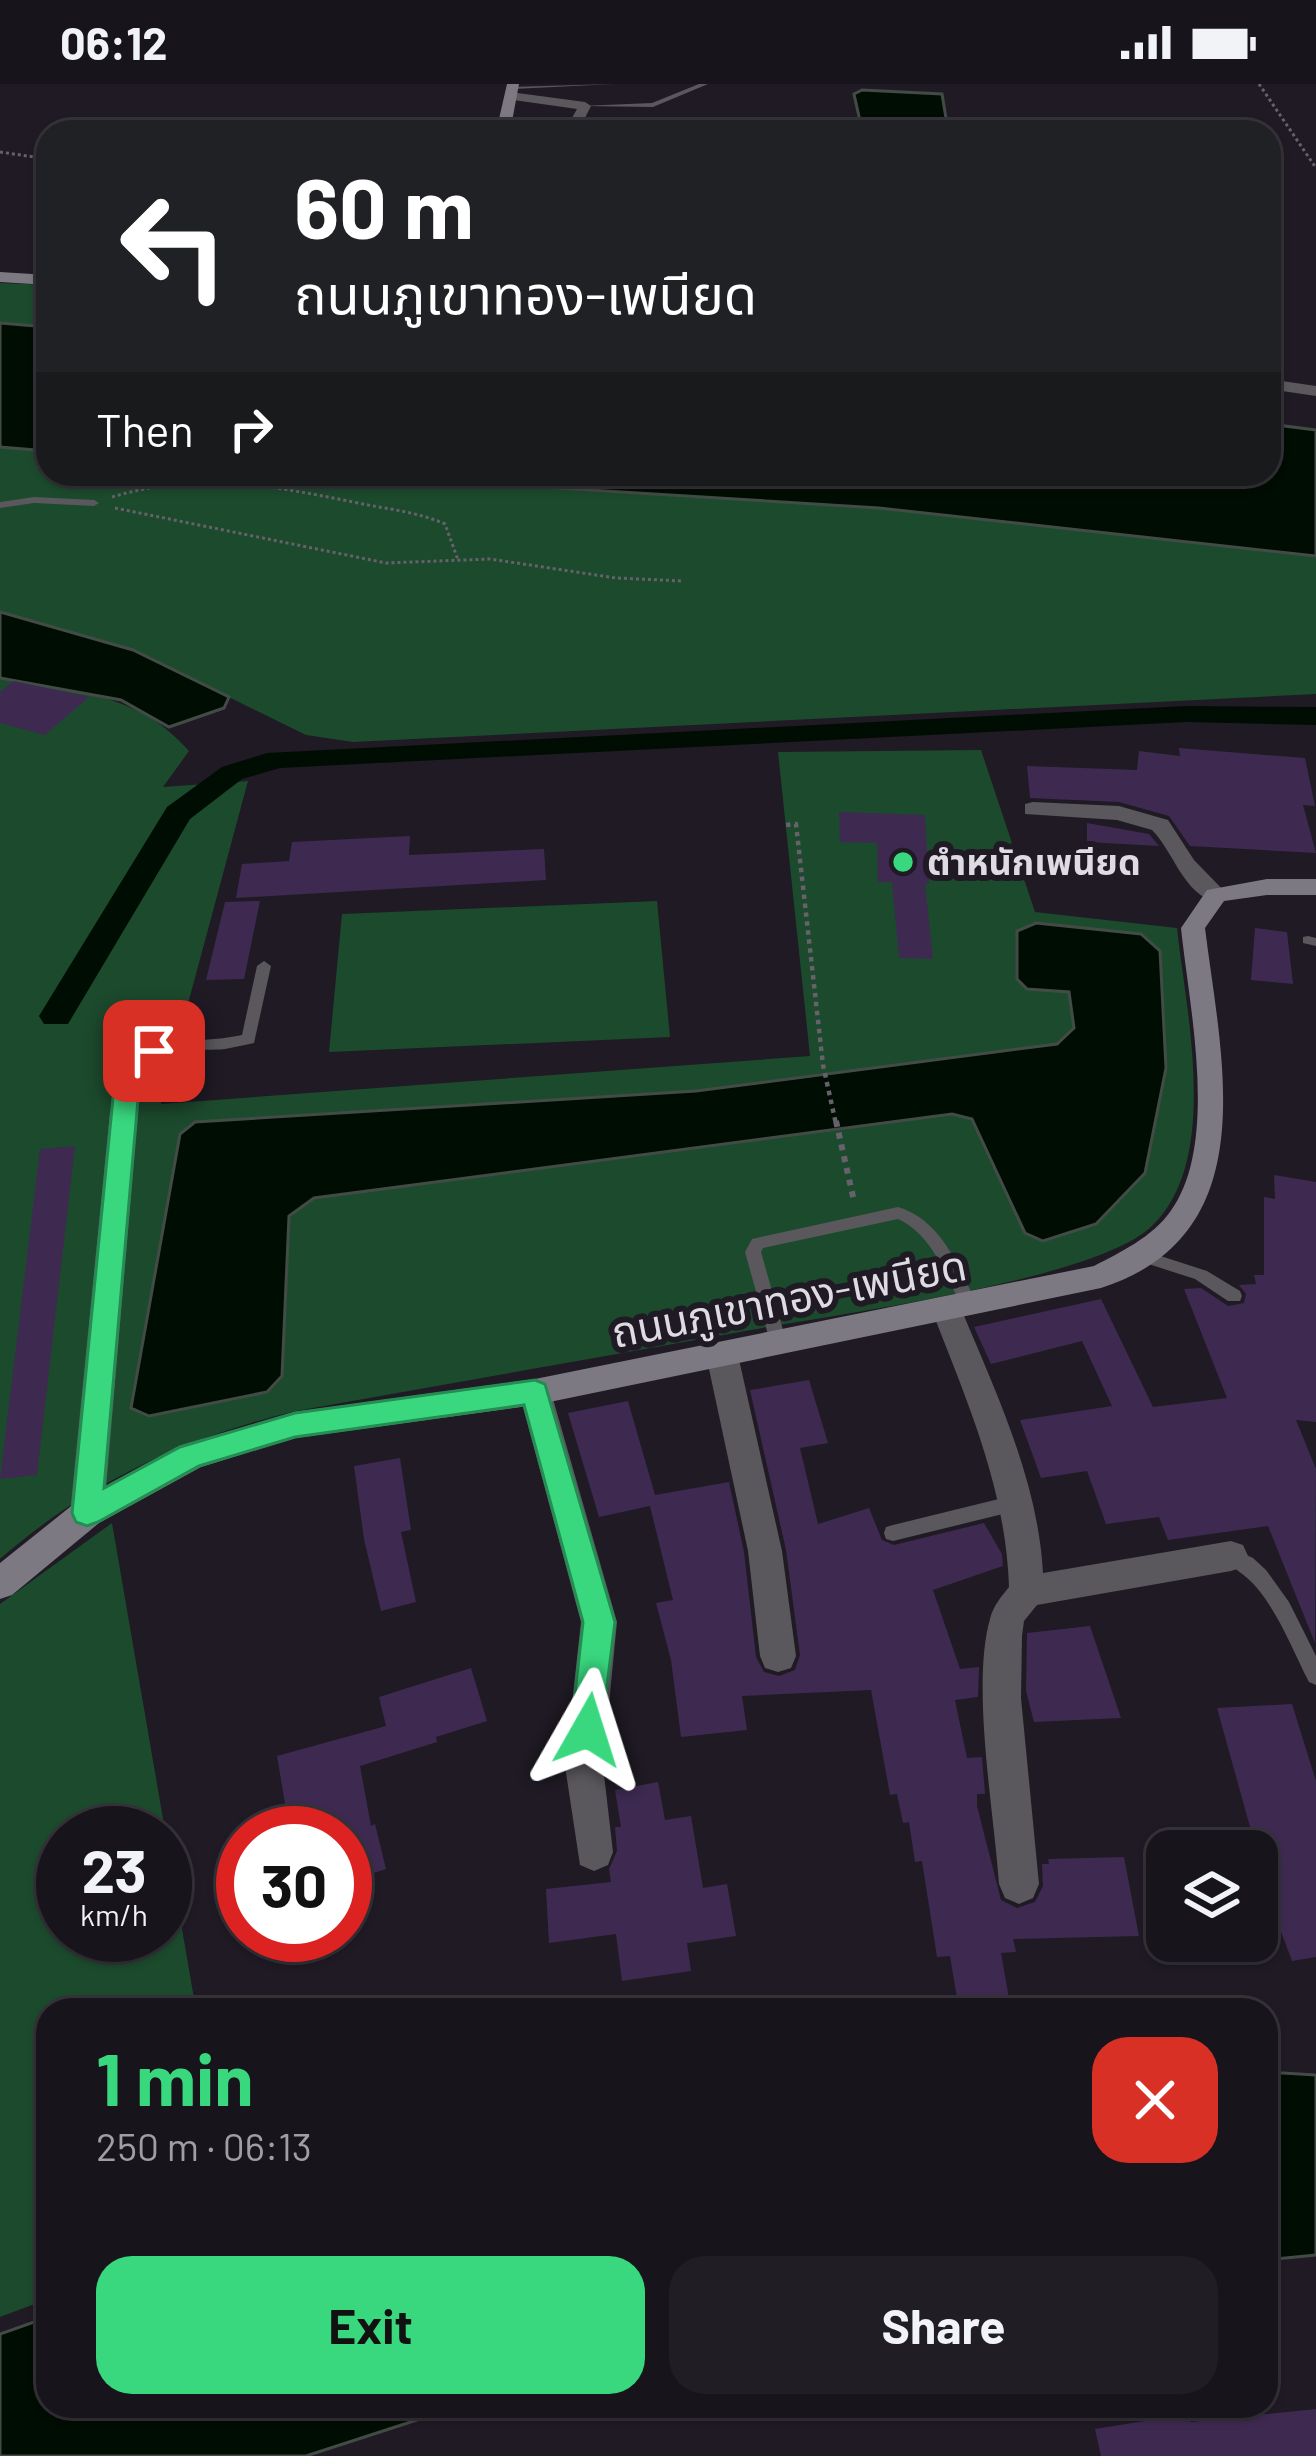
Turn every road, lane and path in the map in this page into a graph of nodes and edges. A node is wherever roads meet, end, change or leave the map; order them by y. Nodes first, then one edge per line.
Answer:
1 (611, 84) edge
2 (705, 84) edge
3 (1259, 84) edge
4 (512, 89) edge
5 (585, 106) junction
6 (506, 120) edge
7 (577, 120) edge
8 (0, 152) edge
9 (36, 157) edge
10 (1316, 168) edge
11 (0, 277) edge
12 (36, 279) edge
13 (1281, 386) edge
14 (1316, 391) edge
15 (146, 486) edge
16 (280, 486) edge
17 (94, 503) junction
18 (0, 506) edge
19 (458, 560) junction
20 (683, 581) dead end
21 (1034, 809) dead end
22 (786, 825) dead end
23 (1316, 887) edge
24 (1216, 895) junction
25 (264, 966) dead end
26 (124, 1112) joint
27 (859, 1225) junction
28 (1139, 1256) junction
29 (1234, 1296) dead end
30 (958, 1308) junction
31 (778, 1344) junction
32 (722, 1355) junction
33 (535, 1392) junction
34 (1015, 1503) junction
35 (87, 1513) junction
36 (893, 1533) dead end
37 (1231, 1556) joint
38 (0, 1584) edge
39 (1027, 1591) junction
40 (778, 1656) dead end
41 (1316, 1676) edge
42 (594, 1852) dead end
43 (1019, 1884) dead end

1 - 4 lane
2 - 5 lane
3 - 10 path
4 - 5 street
4 - 6 main road
5 - 7 street
8 - 9 path
11 - 12 main road
13 - 14 street
15 - 17 path
16 - 19 path
17 - 18 lane
17 - 19 path
19 - 20 path
21 - 24 street
22 - 27 path
23 - 24 main road
24 - 28 main road, ถนนภูเขาทอง-เพนียด
25 - 26 lane
26 - 35 street
27 - 30 lane
27 - 31 lane
28 - 29 lane
28 - 30 main road, ถนนภูเขาทอง-เพนียด
30 - 31 main road, ถนนภูเขาทอง-เพนียด
30 - 34 street
31 - 32 main road, ถนนภูเขาทอง-เพนียด
32 - 33 main road, ถนนภูเขาทอง-เพนียด
32 - 40 street
33 - 35 main road, ถนนภูเขาทอง-เพนียด
33 - 42 street
34 - 36 lane
34 - 39 street
35 - 38 main road, ถนนภูเขาทอง-เพนียด
37 - 39 street
37 - 41 lane
39 - 43 street

